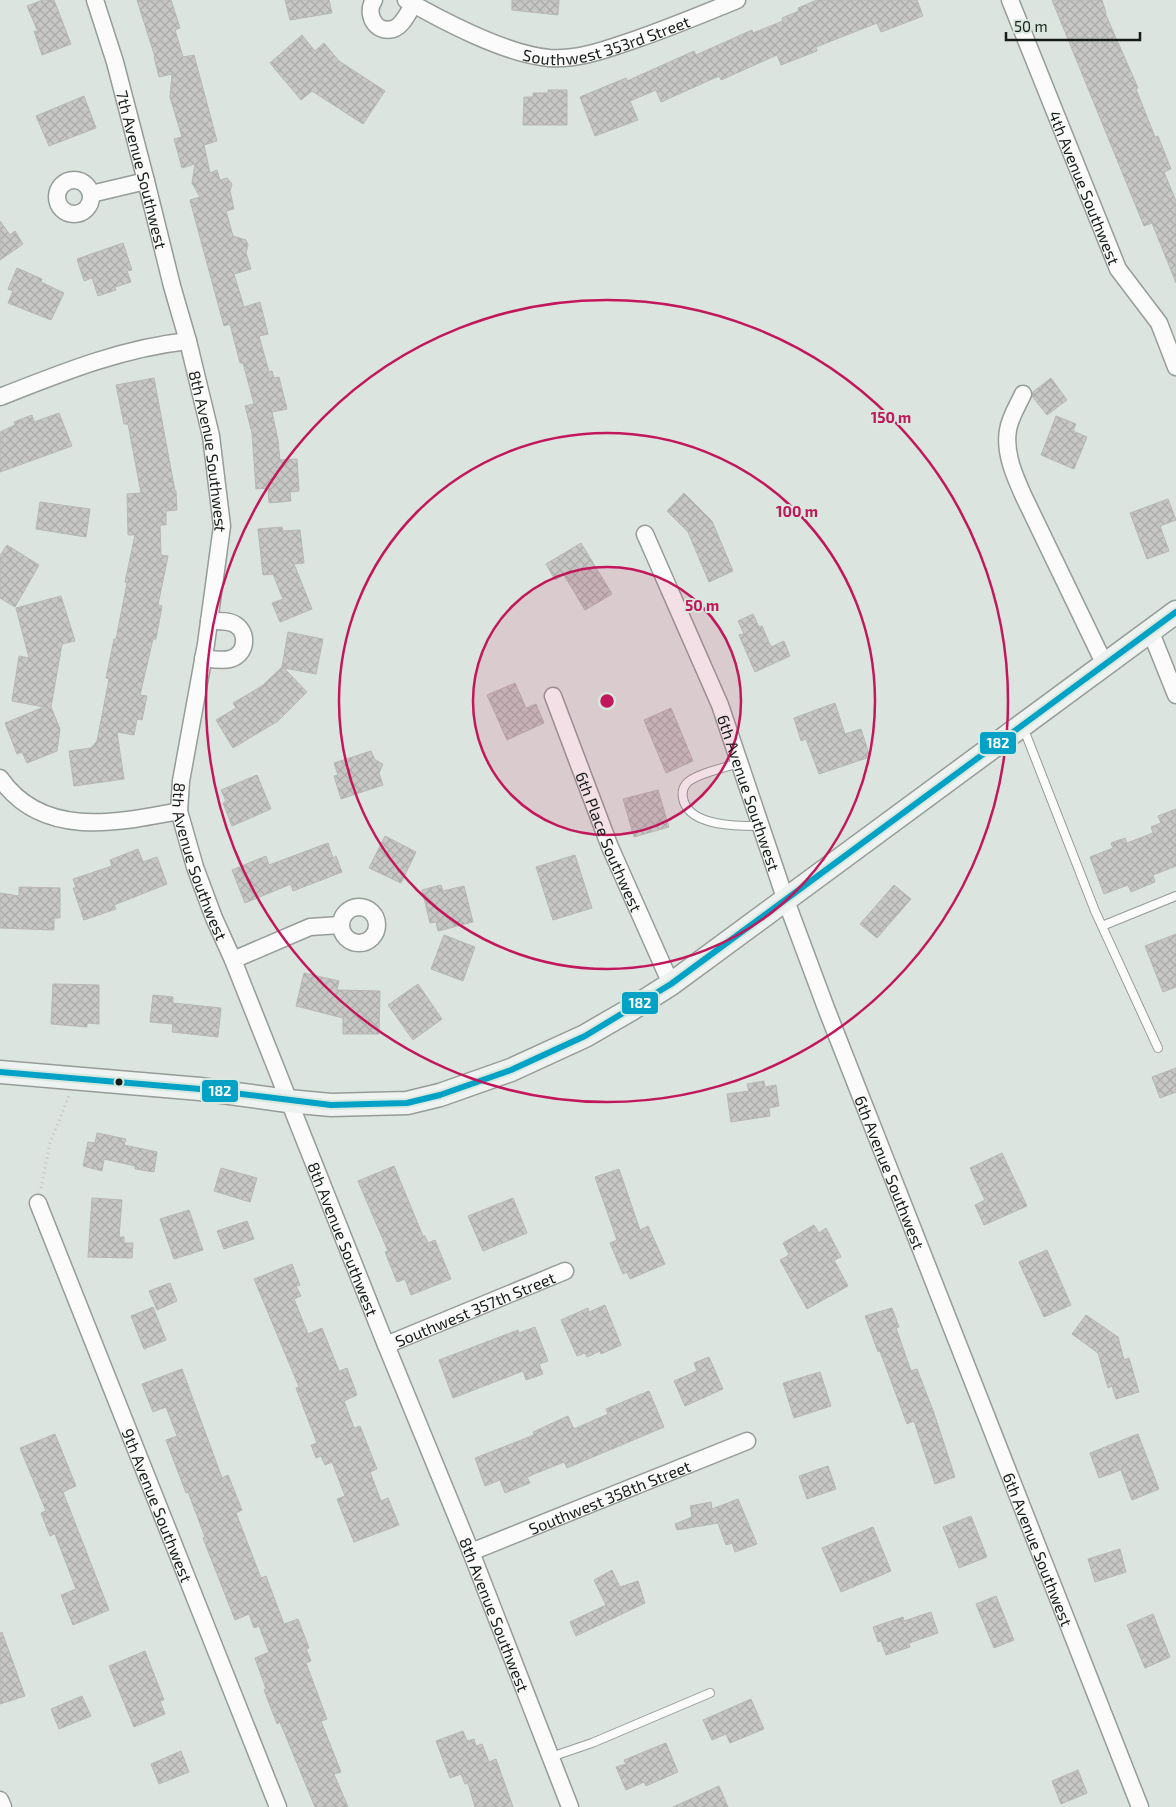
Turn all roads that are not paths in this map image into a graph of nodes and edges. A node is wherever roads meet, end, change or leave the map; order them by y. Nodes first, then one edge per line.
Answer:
1 (95, 0) edge
2 (374, 0) edge
3 (1010, 0) edge
4 (730, 1) edge
5 (410, 2) edge
6 (146, 181) junction
7 (91, 194) dead end
8 (188, 341) junction
9 (1176, 367) edge
10 (1023, 394) dead end
11 (0, 397) edge
12 (645, 534) dead end
13 (1176, 612) edge
14 (209, 621) junction
15 (1150, 630) junction
16 (203, 658) junction
17 (1104, 665) junction
18 (1176, 695) edge
19 (553, 696) dead end
20 (1022, 725) junction
21 (740, 763) junction
22 (0, 778) edge
23 (179, 811) junction
24 (761, 826) junction
25 (1176, 896) edge
26 (786, 898) junction
27 (340, 925) dead end
28 (1102, 926) junction
29 (233, 960) junction
30 (671, 984) junction
31 (1158, 1048) dead end
32 (0, 1072) edge
33 (288, 1101) junction
34 (38, 1204) road end
35 (565, 1271) dead end
36 (386, 1345) junction
37 (746, 1441) dead end
38 (471, 1552) junction
39 (710, 1693) dead end
40 (551, 1757) junction
41 (0, 1800) edge
42 (3, 1807) edge
43 (278, 1807) edge
44 (570, 1807) edge
45 (1140, 1807) edge

1 - 6 street, 7th Avenue Southwest
2 - 5 street
3 - 9 street, 4th Avenue Southwest
4 - 5 street, Southwest 353rd Street
6 - 7 street
6 - 8 street, 7th Avenue Southwest
8 - 11 street
8 - 14 street, 8th Avenue Southwest
10 - 17 street
12 - 21 street, 6th Avenue Southwest
13 - 15 main road
14 - 16 street, 8th Avenue Southwest
14 - 16 street
15 - 17 main road
15 - 18 street
16 - 23 street, 8th Avenue Southwest
17 - 20 main road
19 - 30 street, 6th Place Southwest
20 - 26 main road
20 - 28 lane
21 - 24 street, 6th Avenue Southwest
21 - 24 lane
22 - 23 street
23 - 29 street, 8th Avenue Southwest
24 - 26 street, 6th Avenue Southwest
25 - 28 lane
26 - 30 main road
26 - 45 street, 6th Avenue Southwest
27 - 29 street
28 - 31 lane
29 - 33 street, 8th Avenue Southwest
30 - 33 main road
32 - 33 main road
33 - 36 street, 8th Avenue Southwest
34 - 43 street, 9th Avenue Southwest
35 - 36 street, Southwest 357th Street
36 - 38 street, 8th Avenue Southwest
37 - 38 street, Southwest 358th Street
38 - 40 street, 8th Avenue Southwest
39 - 40 lane
40 - 44 street, 8th Avenue Southwest
41 - 42 street

